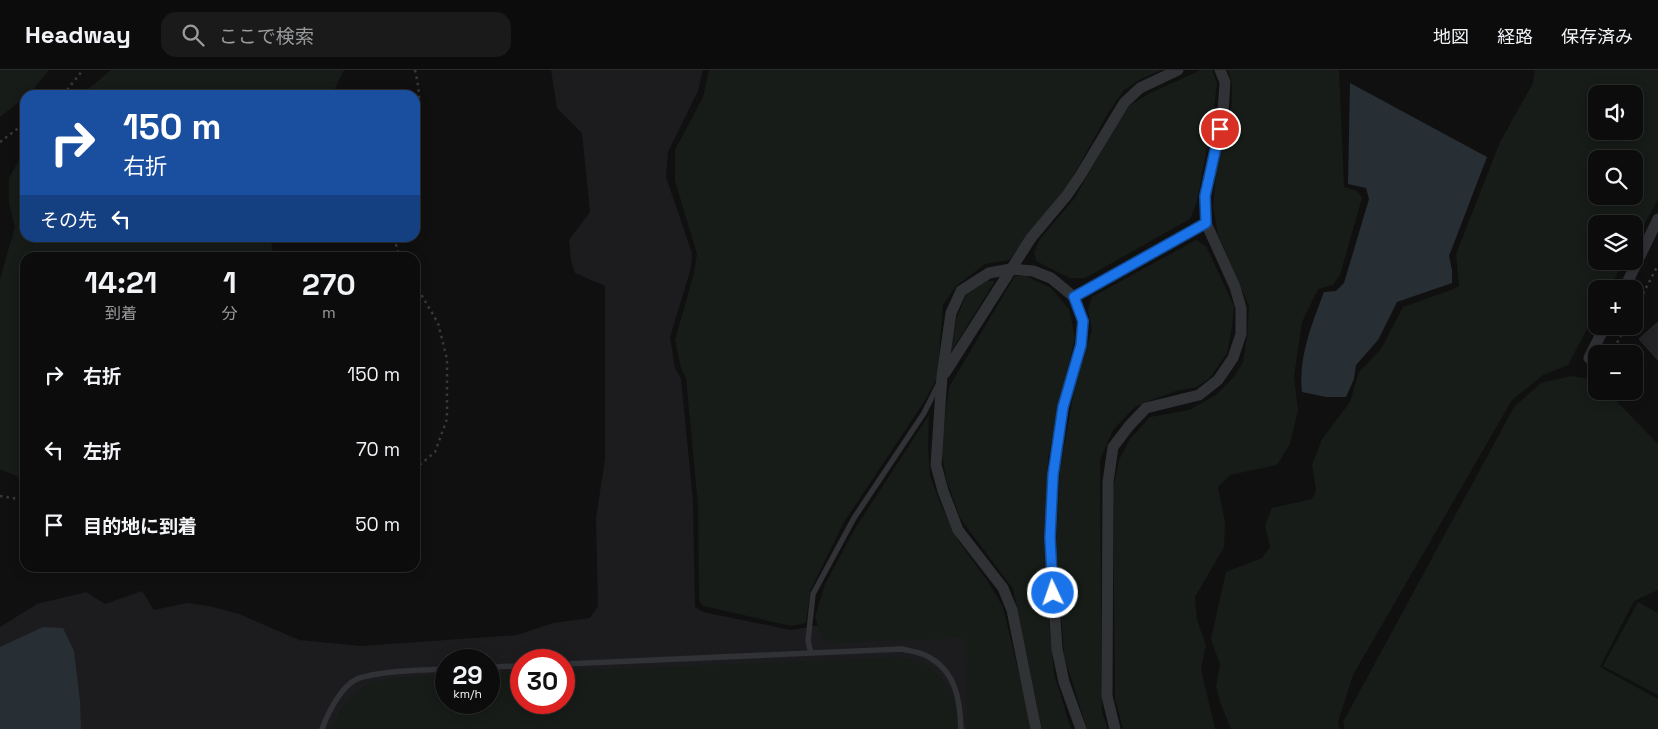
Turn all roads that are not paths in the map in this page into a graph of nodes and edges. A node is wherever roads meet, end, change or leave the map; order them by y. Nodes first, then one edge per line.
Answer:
1 (1178, 70) edge
2 (1220, 70) edge
3 (1658, 219) edge
4 (1206, 223) junction
5 (1011, 269) junction
6 (1628, 280) edge
7 (1074, 297) junction
8 (942, 376) junction
9 (811, 653) junction
10 (575, 664) edge
11 (435, 670) edge
12 (322, 729) edge
13 (961, 729) edge
14 (1036, 729) edge
15 (1081, 729) edge
16 (1115, 729) edge

1 - 5 street
2 - 4 street
3 - 6 street
4 - 7 street
4 - 16 street
5 - 7 street
5 - 8 street
5 - 8 street
7 - 15 street
8 - 9 lane
8 - 14 street
9 - 10 lane
9 - 13 lane
11 - 12 lane

